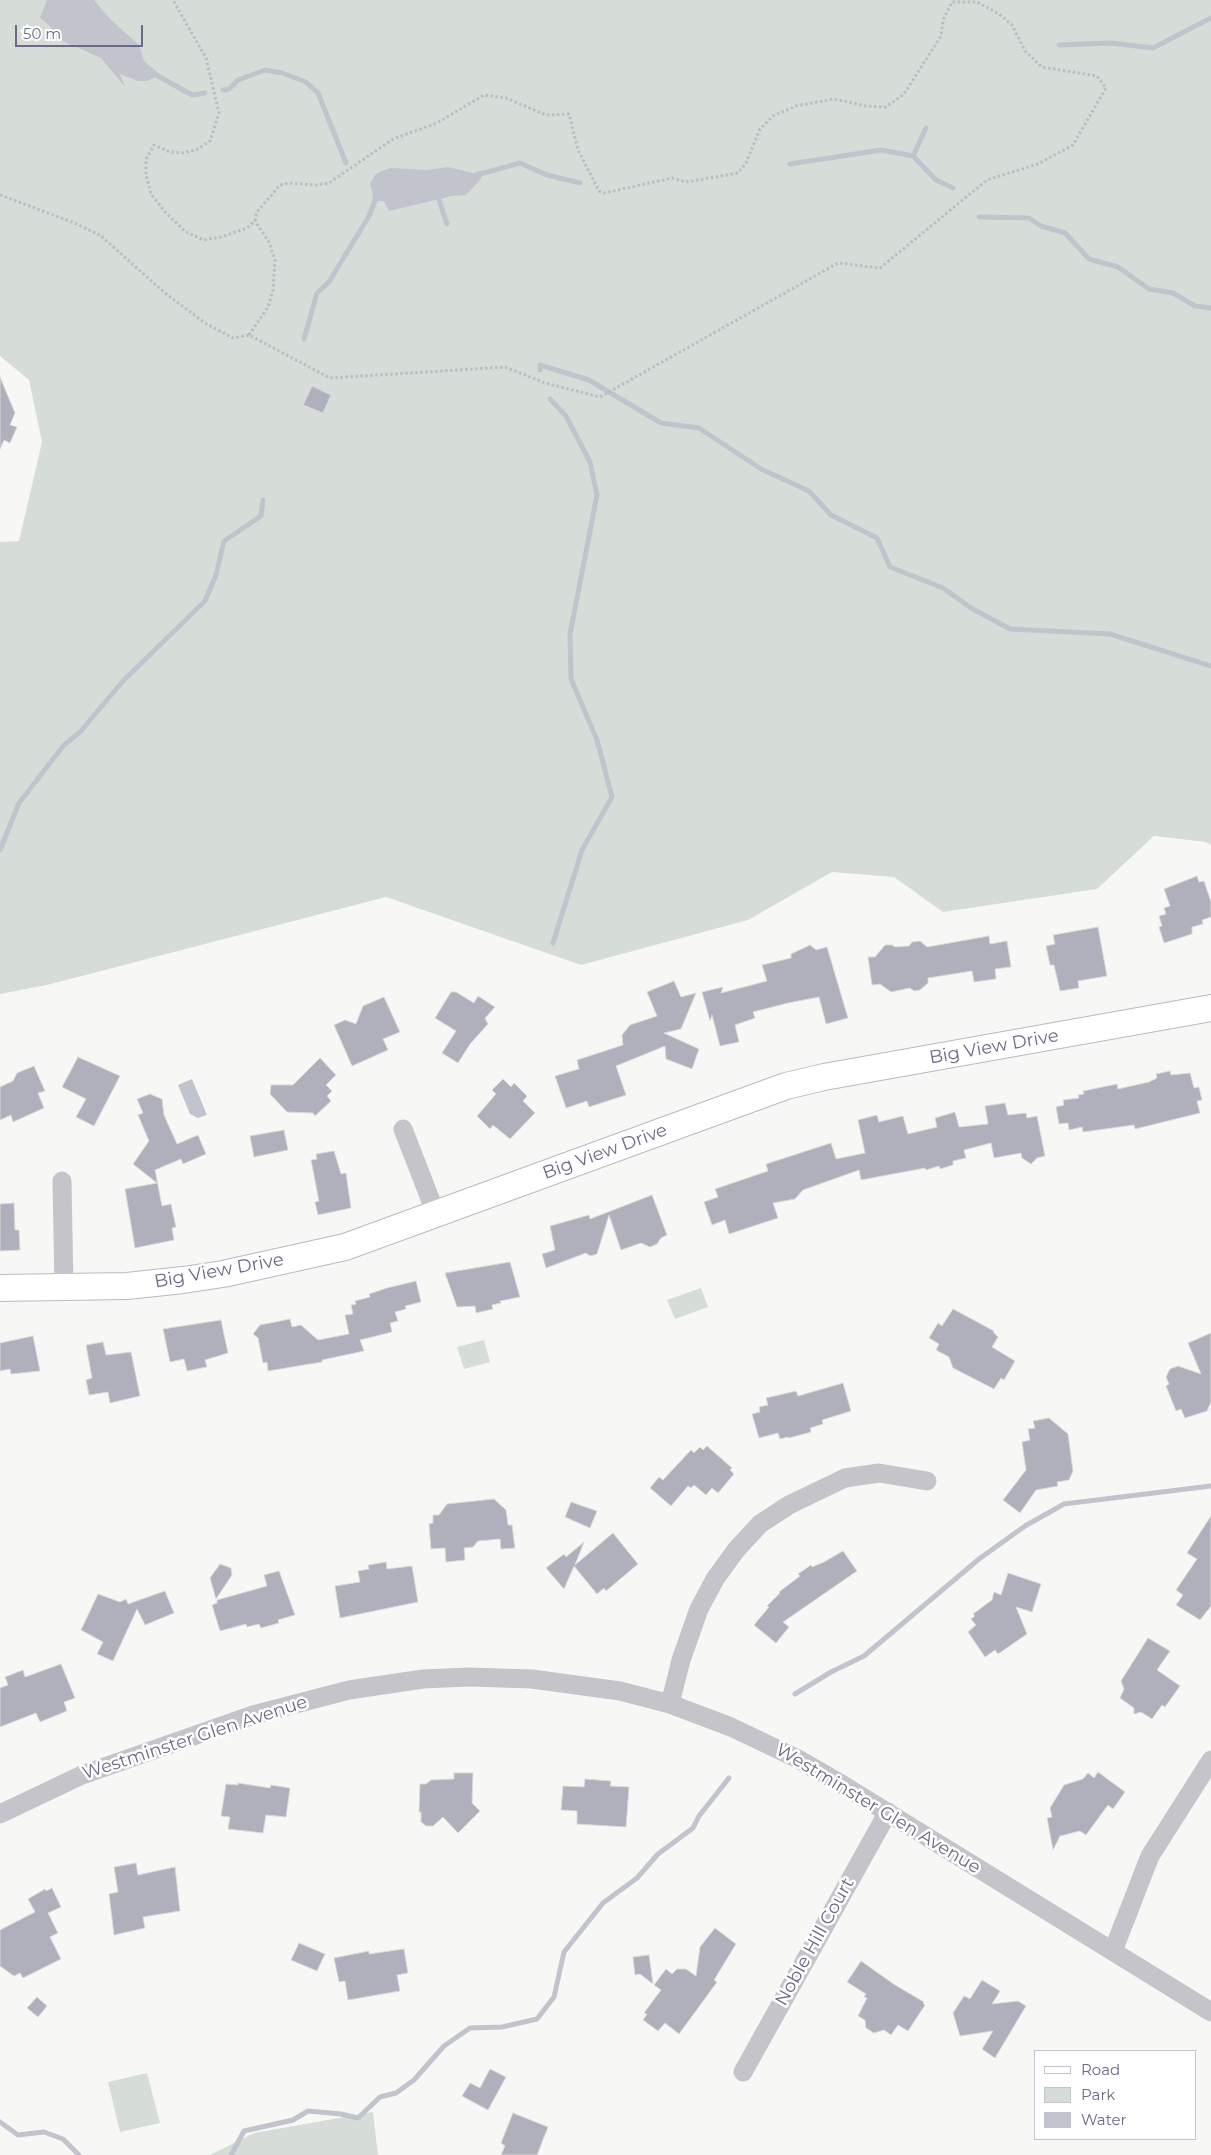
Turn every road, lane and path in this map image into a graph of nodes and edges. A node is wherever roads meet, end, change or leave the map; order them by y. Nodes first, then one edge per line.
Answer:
1 (173, 0) edge
2 (0, 195) edge
3 (255, 221) junction
4 (249, 335) junction
5 (1211, 1008) edge
6 (403, 1130) dead end
7 (62, 1181) dead end
8 (436, 1214) junction
9 (0, 1288) edge
10 (64, 1288) junction
11 (927, 1481) dead end
12 (670, 1704) junction
13 (1211, 1760) edge
14 (888, 1812) junction
15 (0, 1814) edge
16 (1113, 1951) junction
17 (1211, 2012) edge
18 (743, 2072) dead end

1 - 3 path
2 - 4 path
3 - 4 path
3 - 4 path
5 - 8 street, Big View Drive
6 - 8 street
7 - 10 street
8 - 10 street, Big View Drive
9 - 10 street, Big View Drive
11 - 12 street
12 - 14 street, Westminster Glen Avenue
12 - 15 street, Westminster Glen Avenue
13 - 16 street
14 - 16 street, Westminster Glen Avenue
14 - 18 street, Noble Hill Court
16 - 17 street, Westminster Glen Avenue

